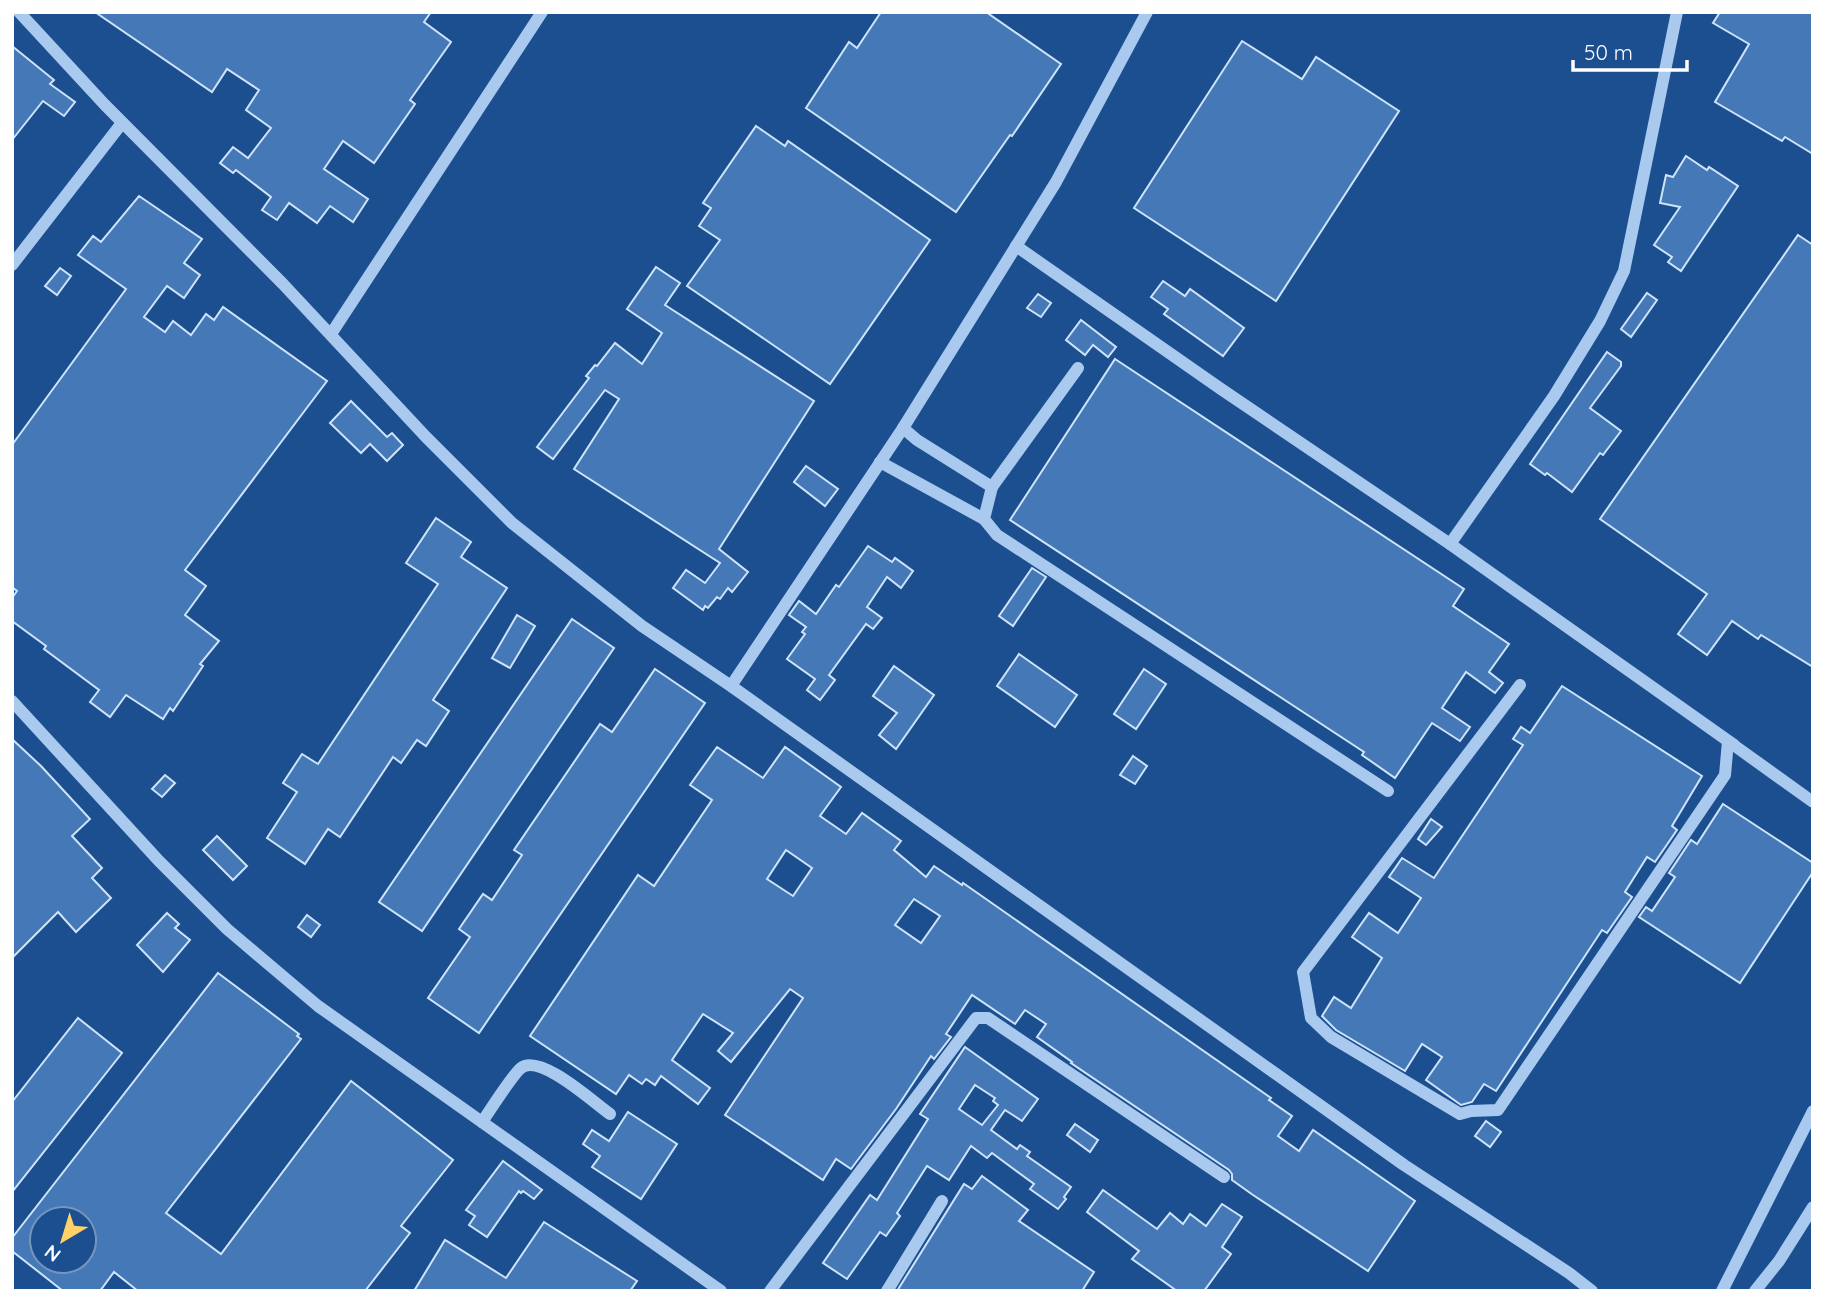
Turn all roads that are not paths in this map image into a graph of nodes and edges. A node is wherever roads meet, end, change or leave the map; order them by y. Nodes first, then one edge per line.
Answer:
1 (19, 12) edge
2 (542, 12) edge
3 (1147, 12) edge
4 (1677, 12) edge
5 (122, 123) junction
6 (1016, 246) junction
7 (12, 265) edge
8 (331, 334) junction
9 (1078, 368) dead end
10 (903, 428) junction
11 (880, 462) junction
12 (992, 487) junction
13 (984, 519) junction
14 (1450, 544) junction
15 (1520, 685) dead end
16 (731, 686) junction
17 (12, 701) edge
18 (1728, 741) junction
19 (1388, 791) dead end
20 (1813, 800) edge
21 (1813, 1111) edge
22 (610, 1114) dead end
23 (482, 1122) junction
24 (1224, 1177) dead end
25 (942, 1200) dead end
26 (1813, 1207) edge
27 (721, 1291) edge
28 (769, 1291) edge
29 (887, 1291) edge
30 (1592, 1291) edge
31 (1722, 1291) edge
32 (1755, 1291) edge

1 - 5 street
2 - 8 street
3 - 6 street
4 - 14 street
5 - 7 street
5 - 8 street
6 - 10 street
6 - 14 street
8 - 16 street
9 - 12 street
10 - 11 street
10 - 12 street
11 - 13 street
11 - 16 street
12 - 13 street
13 - 19 street
14 - 18 street
15 - 18 street
16 - 30 street
17 - 23 street
18 - 20 street
21 - 31 street
22 - 23 street
23 - 27 street
24 - 28 street
25 - 29 street
26 - 32 street

